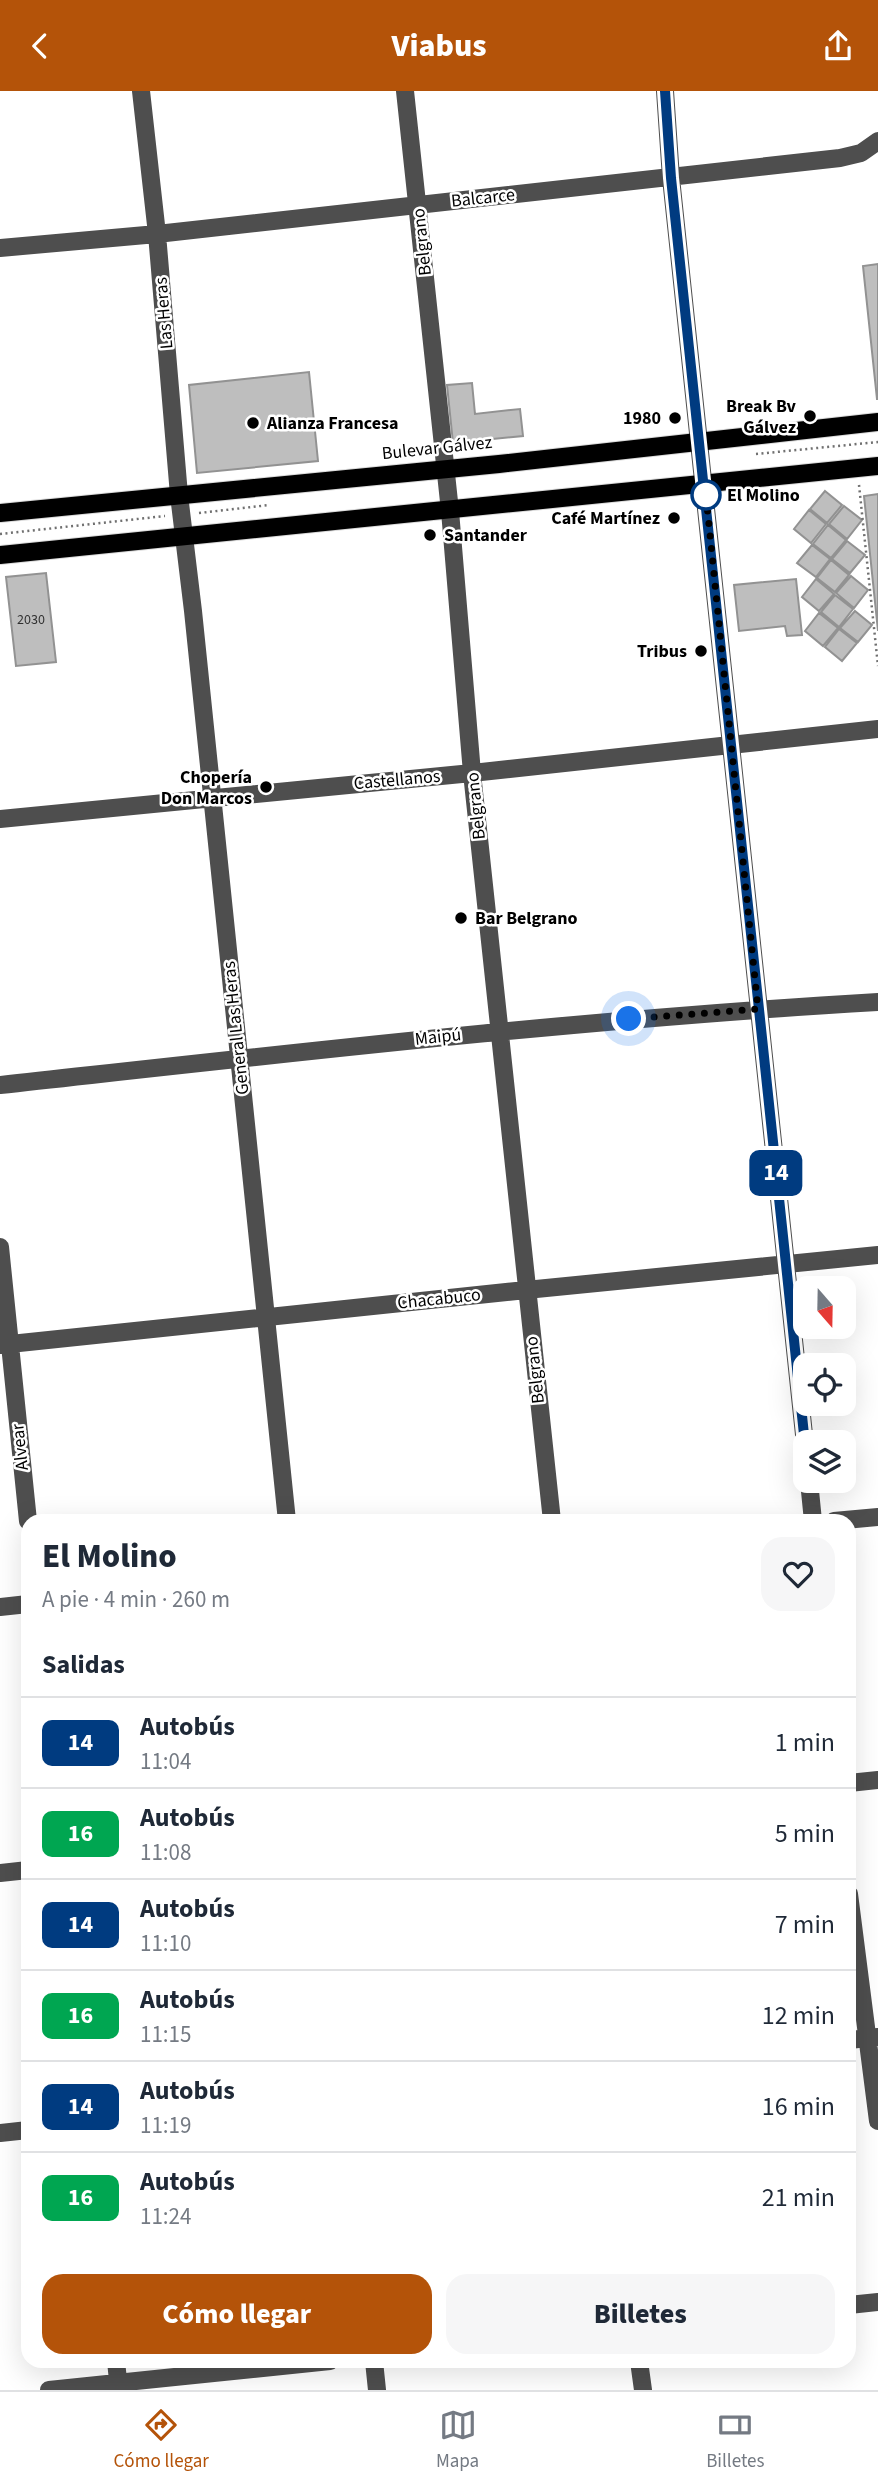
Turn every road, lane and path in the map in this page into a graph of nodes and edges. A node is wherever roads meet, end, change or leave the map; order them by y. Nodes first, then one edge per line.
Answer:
1 (141, 91) edge
2 (405, 91) edge
3 (665, 91) edge
4 (875, 149) edge
5 (671, 178) junction
6 (418, 204) junction
7 (157, 234) junction
8 (0, 248) edge
9 (878, 422) edge
10 (699, 442) junction
11 (878, 466) edge
12 (445, 468) junction
13 (857, 468) junction
14 (704, 482) junction
15 (179, 495) junction
16 (450, 511) junction
17 (0, 513) edge
18 (185, 535) junction
19 (0, 555) edge
20 (878, 666) edge
21 (878, 729) edge
22 (731, 745) junction
23 (472, 773) junction
24 (213, 797) junction
25 (0, 819) edge
26 (878, 1002) edge
27 (758, 1009) junction
28 (500, 1030) junction
29 (239, 1059) junction
30 (0, 1085) edge
31 (0, 1247) edge
32 (878, 1255) edge
33 (786, 1265) junction
34 (526, 1290) junction
35 (266, 1318) junction
36 (5, 1345) edge
37 (804, 1430) edge
38 (810, 1493) edge
39 (27, 1514) edge
40 (286, 1514) edge
41 (551, 1514) edge
42 (812, 1514) edge
43 (878, 1517) edge
44 (856, 1519) edge
45 (21, 1605) edge
46 (0, 1607) edge
47 (878, 1780) edge
48 (856, 1782) edge
49 (21, 1871) edge
50 (0, 1873) edge
51 (856, 1936) edge
52 (873, 2037) edge
53 (878, 2121) edge
54 (21, 2131) edge
55 (0, 2133) edge
56 (878, 2302) edge
57 (856, 2304) edge
58 (117, 2368) edge
59 (271, 2368) edge
60 (375, 2368) edge
61 (640, 2368) edge
62 (119, 2386) edge
63 (49, 2390) edge
64 (377, 2390) edge
65 (643, 2390) edge

1 - 7 street, Las Heras
2 - 6 street, Belgrano
3 - 5 street
4 - 5 street, Balcarce
5 - 6 street, Balcarce
5 - 10 street
6 - 7 street, Balcarce
6 - 12 street, Belgrano
7 - 8 street, Balcarce
7 - 15 street, Las Heras
9 - 10 main road, Bulevar Gálvez
10 - 12 main road, Bulevar Gálvez
10 - 14 street
11 - 13 main road
12 - 15 main road, Bulevar Gálvez
12 - 16 street, Belgrano
13 - 14 main road
13 - 20 path
14 - 16 main road
14 - 22 street
15 - 17 main road, Bulevar Gálvez
15 - 18 street, Las Heras
16 - 18 main road
16 - 23 street, Belgrano
18 - 19 main road
18 - 24 street, General Las Heras
21 - 22 street, Castellanos
22 - 23 street, Castellanos
22 - 27 street
23 - 24 street, Castellanos
23 - 28 street, Belgrano
24 - 25 street, Castellanos
24 - 29 street, General Las Heras
26 - 27 street, Maipú
27 - 28 street, Maipú
27 - 33 street
28 - 29 street, Maipú
28 - 34 street, Belgrano
29 - 30 street, Maipú
29 - 35 street, General Las Heras
31 - 36 street, Alvear
32 - 33 street, Chacabuco
33 - 34 street, Chacabuco
33 - 37 street
34 - 35 street, Chacabuco
34 - 41 street, Belgrano
35 - 36 street, Chacabuco
35 - 40 street, General Las Heras
36 - 39 street, Alvear
38 - 42 street
43 - 44 street
45 - 46 street
47 - 48 street
49 - 50 street
51 - 52 street
52 - 53 street
54 - 55 street
56 - 57 street
58 - 62 street
59 - 62 street
60 - 64 street
61 - 65 street
62 - 63 street

